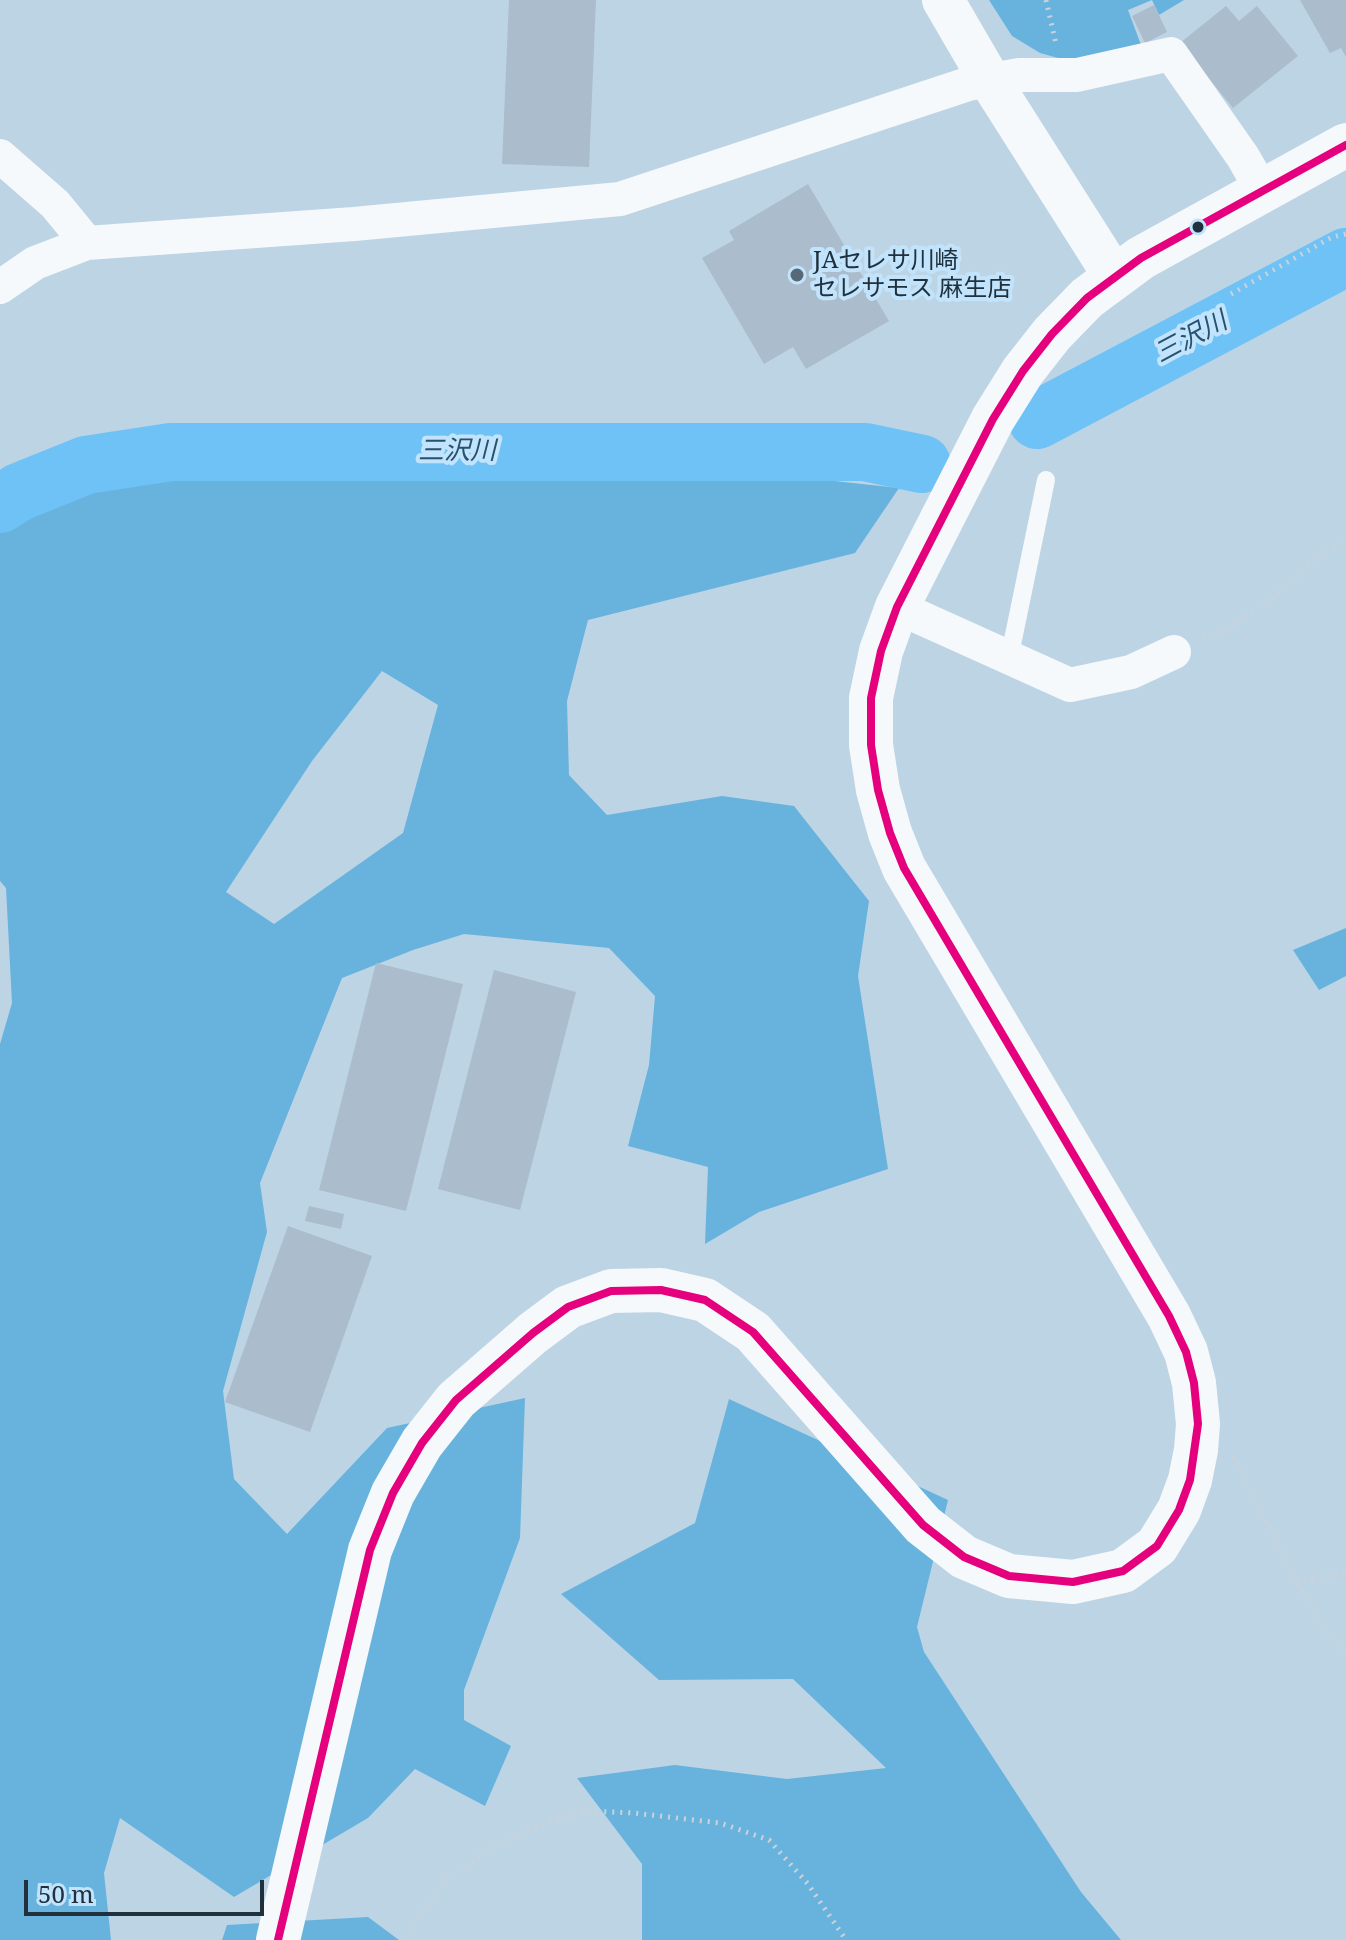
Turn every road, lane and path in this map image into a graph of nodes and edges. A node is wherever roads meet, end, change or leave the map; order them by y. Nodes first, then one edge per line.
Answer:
1 (943, 0) edge
2 (1046, 0) edge
3 (1062, 76) junction
4 (989, 79) junction
5 (1346, 145) edge
6 (0, 156) edge
7 (1263, 192) junction
8 (1346, 234) edge
9 (87, 243) junction
10 (1114, 276) junction
11 (0, 287) edge
12 (1231, 294) dead end
13 (1046, 480) dead end
14 (1346, 540) edge
15 (897, 607) junction
16 (1174, 652) joint
17 (1009, 659) junction
18 (1198, 1424) junction
19 (1346, 1572) edge
20 (1296, 1582) junction
21 (1346, 1653) edge
22 (278, 1940) edge
23 (406, 1940) edge
24 (846, 1940) edge

1 - 4 street
2 - 3 path
3 - 4 street
3 - 7 street
4 - 9 street
4 - 10 street
5 - 7 main road
6 - 9 street
7 - 10 main road
8 - 12 path
9 - 11 street
10 - 15 main road
13 - 17 lane
14 - 16 path
15 - 17 street
15 - 18 main road
16 - 17 street
18 - 20 path
18 - 22 main road
19 - 20 path
20 - 21 path
23 - 24 path

